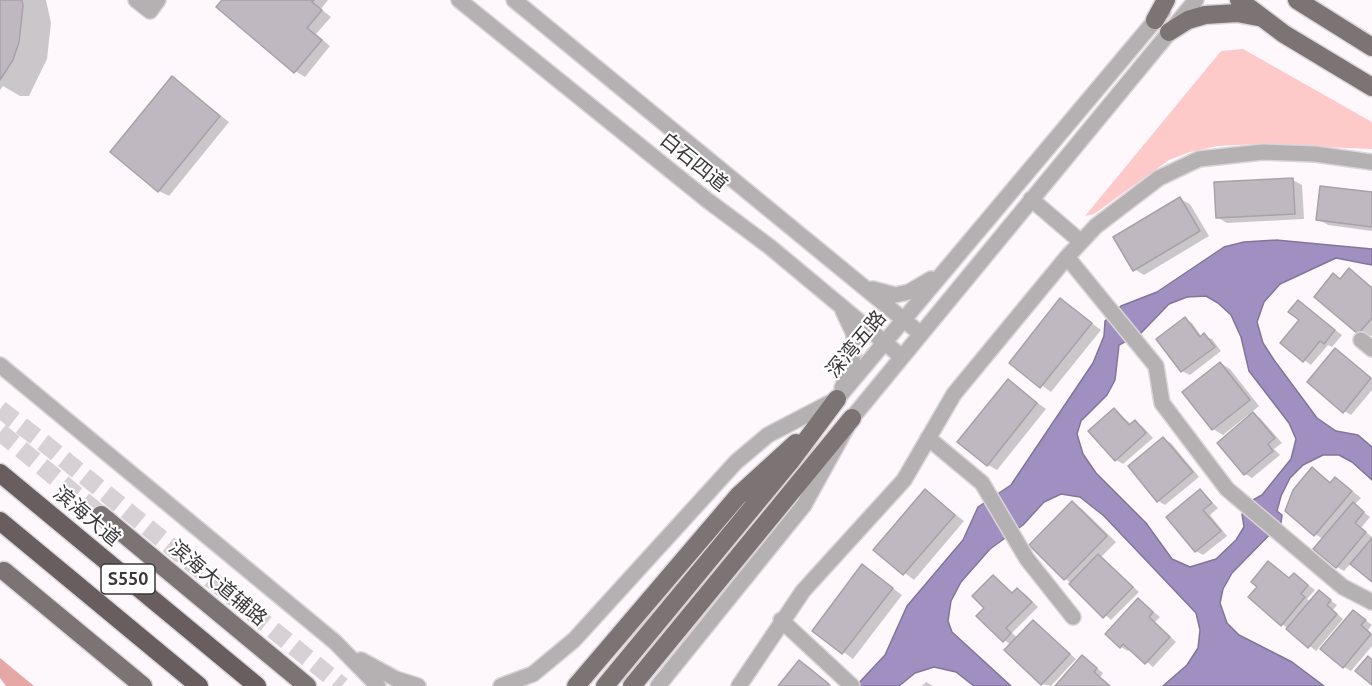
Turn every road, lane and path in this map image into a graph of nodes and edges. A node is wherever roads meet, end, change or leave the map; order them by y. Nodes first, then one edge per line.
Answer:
1 (136, 0) edge
2 (459, 0) edge
3 (514, 0) edge
4 (1166, 0) edge
5 (1172, 0) edge
6 (1196, 0) edge
7 (1239, 0) edge
8 (1296, 0) edge
9 (154, 6) edge
10 (1262, 18) junction
11 (1162, 26) junction
12 (1372, 47) edge
13 (1372, 87) edge
14 (1372, 162) edge
15 (1031, 200) junction
16 (1080, 242) junction
17 (1067, 257) junction
18 (948, 267) junction
19 (858, 281) junction
20 (837, 302) junction
21 (904, 319) junction
22 (921, 334) junction
23 (885, 342) junction
24 (902, 357) junction
25 (0, 365) edge
26 (837, 399) junction
27 (852, 418) junction
28 (816, 426) junction
29 (928, 438) junction
30 (0, 473) edge
31 (101, 515) tunnel mouth
32 (0, 521) edge
33 (4, 571) dead end
34 (1372, 602) edge
35 (1073, 617) dead end
36 (781, 620) junction
37 (86, 639) junction
38 (334, 642) junction
39 (125, 686) edge
40 (143, 686) edge
41 (199, 686) edge
42 (257, 686) edge
43 (307, 686) edge
44 (378, 686) edge
45 (418, 686) edge
46 (501, 686) edge
47 (576, 686) edge
48 (605, 686) edge
49 (632, 686) edge
50 (658, 686) edge
51 (739, 686) edge
52 (852, 686) edge

1 - 9 street
2 - 20 street, 白石四道
3 - 19 street, 白石四道
4 - 11 main road
5 - 11 street, 深湾五路
6 - 11 street, 深湾五路
7 - 10 main road
8 - 12 main road
10 - 11 main road
10 - 13 main road
11 - 15 street, 深湾五路
11 - 18 street, 深湾五路
14 - 16 street
15 - 16 street
15 - 22 street, 深湾五路
16 - 17 street
17 - 29 street
17 - 34 street
18 - 19 street
18 - 21 street, 深湾五路
19 - 21 street, 白石四道
20 - 23 street, 白石四道
20 - 26 street
21 - 22 street, 白石四道
21 - 23 street, 深湾五路
22 - 24 street, 深湾五路
23 - 24 street, 白石四道
23 - 26 street, 深湾五路
24 - 27 street, 深湾五路
25 - 38 street
26 - 28 main road
26 - 46 street, 深湾五路
27 - 49 main road
27 - 50 street, 深湾五路
28 - 47 main road
28 - 48 main road
29 - 35 street
29 - 36 street
30 - 42 highway, 滨海大道 / S550
31 - 43 main road, 滨海大道辅路
32 - 41 highway, S550
33 - 37 main road
36 - 51 street
36 - 52 street
37 - 39 main road
37 - 40 main road
38 - 44 street
38 - 45 street

